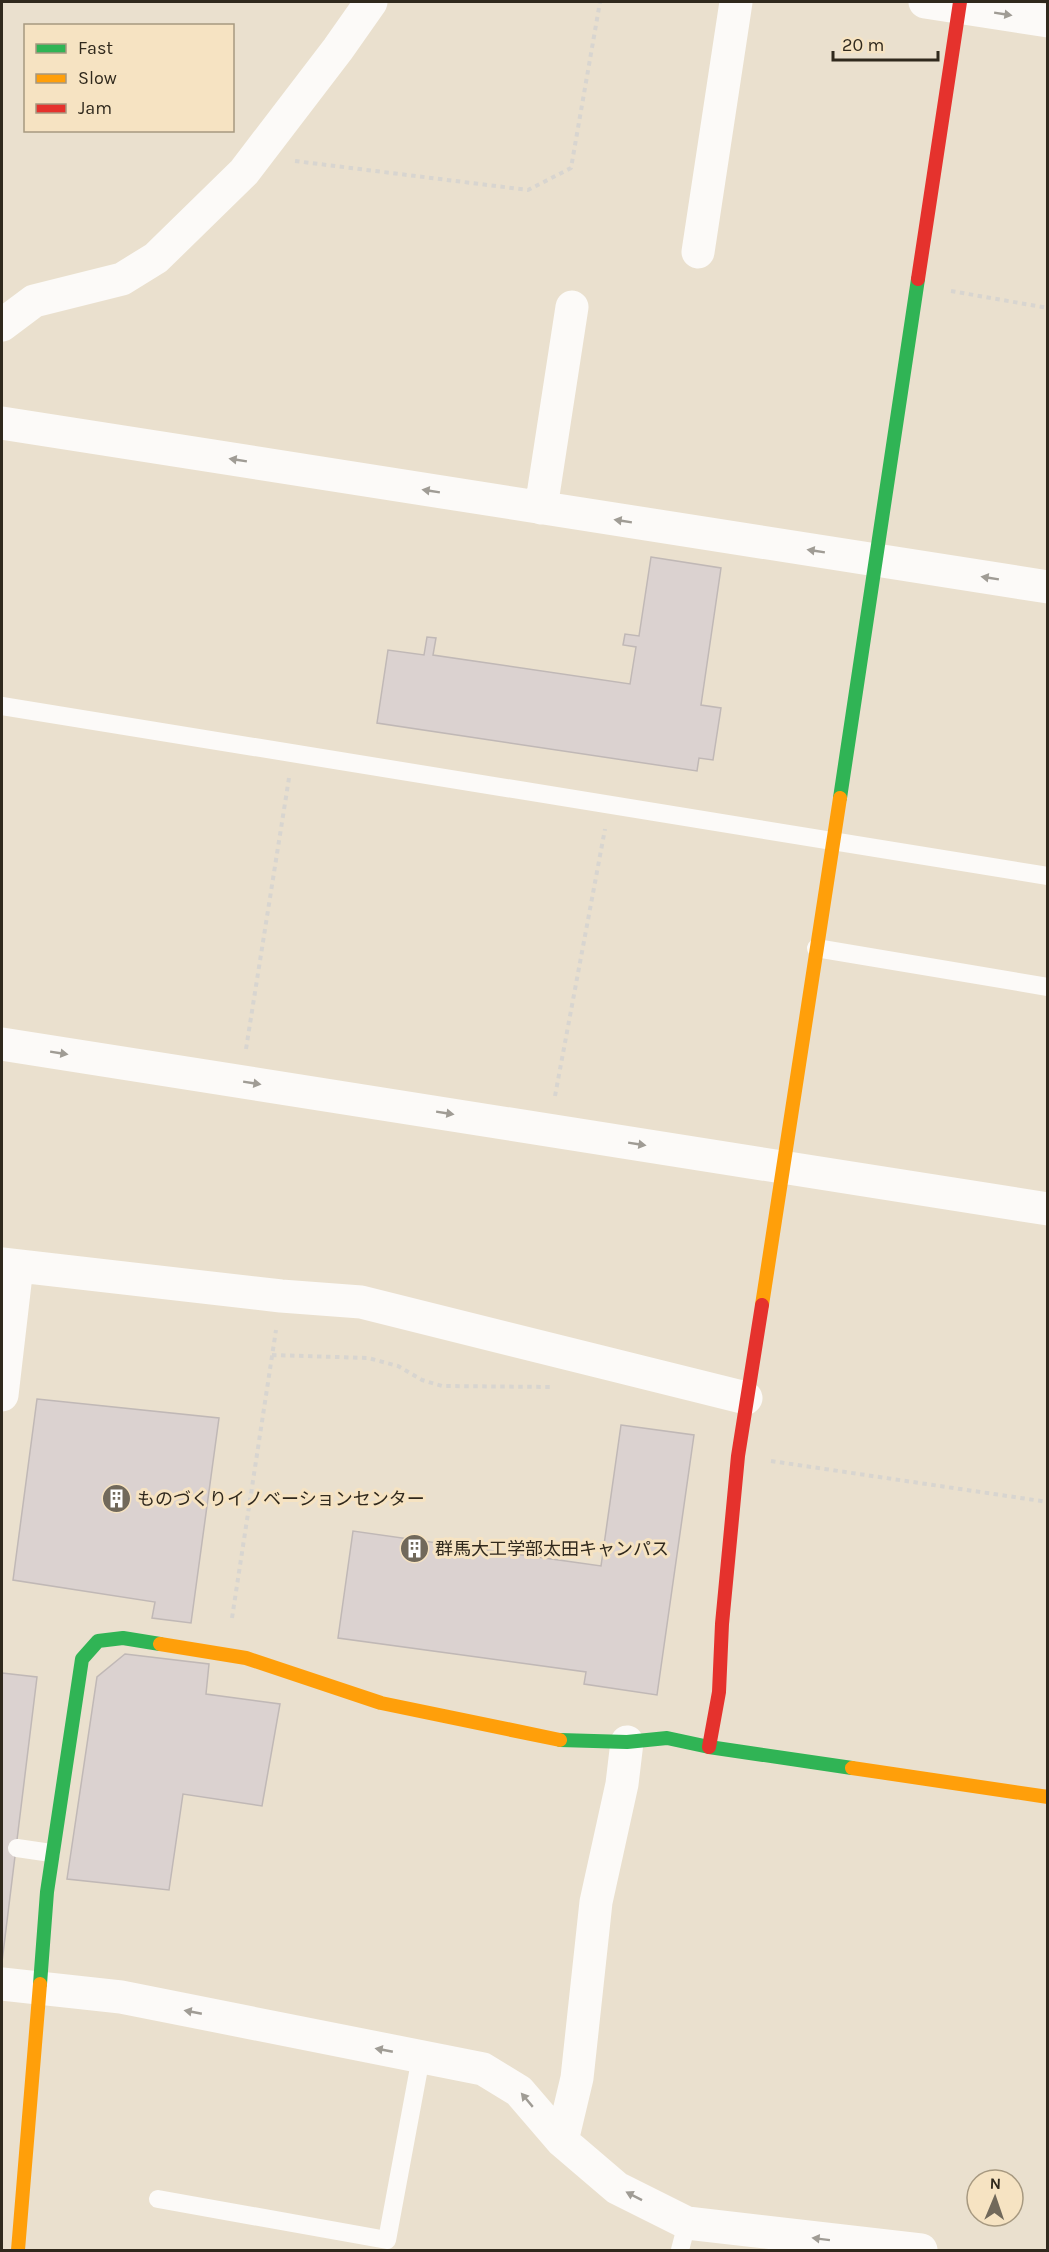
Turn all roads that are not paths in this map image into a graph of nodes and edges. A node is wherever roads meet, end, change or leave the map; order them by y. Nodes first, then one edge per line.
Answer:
1 (371, 2) edge
2 (735, 2) edge
3 (925, 2) edge
4 (959, 4) edge
5 (1047, 21) edge
6 (698, 252) dead end
7 (572, 307) dead end
8 (2, 325) edge
9 (2, 423) edge
10 (541, 508) junction
11 (874, 560) junction
12 (1047, 587) edge
13 (2, 706) edge
14 (832, 841) junction
15 (1047, 876) edge
16 (816, 948) junction
17 (1047, 987) edge
18 (2, 1044) edge
19 (784, 1167) junction
20 (1047, 1209) edge
21 (9, 1265) edge
22 (2, 1395) edge
23 (746, 1398) junction
24 (627, 1742) junction
25 (709, 1747) junction
26 (1047, 1797) edge
27 (17, 1848) dead end
28 (51, 1853) junction
29 (2, 1984) edge
30 (38, 1990) junction
31 (421, 2057) junction
32 (562, 2141) junction
33 (158, 2199) dead end
34 (683, 2237) edge
35 (18, 2250) edge
36 (921, 2250) edge

1 - 8 street
2 - 6 street
3 - 4 street
4 -> 5 street
4 - 11 street
7 - 10 street
10 -> 9 street
11 -> 10 street
12 -> 11 street
11 - 14 street
13 - 14 lane
14 - 15 lane
14 - 16 street
16 - 17 lane
16 - 19 street
18 -> 19 street
19 - 20 street
19 - 23 street
21 - 22 street
21 - 23 street
23 - 25 street
24 - 25 street
24 - 28 street
24 - 32 street
25 - 26 street
27 - 28 lane
28 - 30 street
29 - 30 street
31 -> 30 street
30 - 35 street
32 -> 31 street
31 - 33 lane
34 -> 32 street
36 -> 34 street

